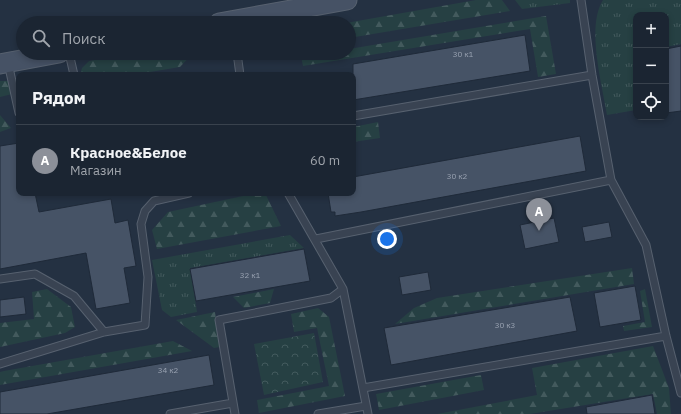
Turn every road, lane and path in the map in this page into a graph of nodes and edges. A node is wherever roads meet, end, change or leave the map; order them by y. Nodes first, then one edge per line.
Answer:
1 (347, 0) edge
2 (581, 0) edge
3 (260, 16) edge
4 (20, 60) edge
5 (71, 60) edge
6 (238, 60) edge
7 (4, 63) edge
8 (73, 72) edge
9 (240, 72) edge
10 (592, 75) junction
11 (16, 103) edge
12 (356, 115) edge
13 (611, 180) junction
14 (176, 196) edge
15 (290, 196) edge
16 (316, 239) junction
17 (0, 279) edge
18 (343, 289) junction
19 (104, 332) junction
20 (666, 336) junction
21 (0, 364) edge
22 (363, 388) junction
23 (681, 393) edge
24 (233, 403) junction
25 (366, 406) junction
26 (170, 414) edge
27 (235, 414) edge
28 (318, 414) edge
29 (368, 414) edge

1 - 3 main road
2 - 10 lane
4 - 7 main road
5 - 8 lane
6 - 9 lane
7 - 11 lane
10 - 12 lane
10 - 13 lane
13 - 16 lane
13 - 20 lane
14 - 19 lane
15 - 16 lane
16 - 18 lane
17 - 19 lane
18 - 22 lane
18 - 24 lane
19 - 21 lane
20 - 22 lane
20 - 23 lane
22 - 25 lane
24 - 26 lane
24 - 27 lane
25 - 28 lane
25 - 29 lane

